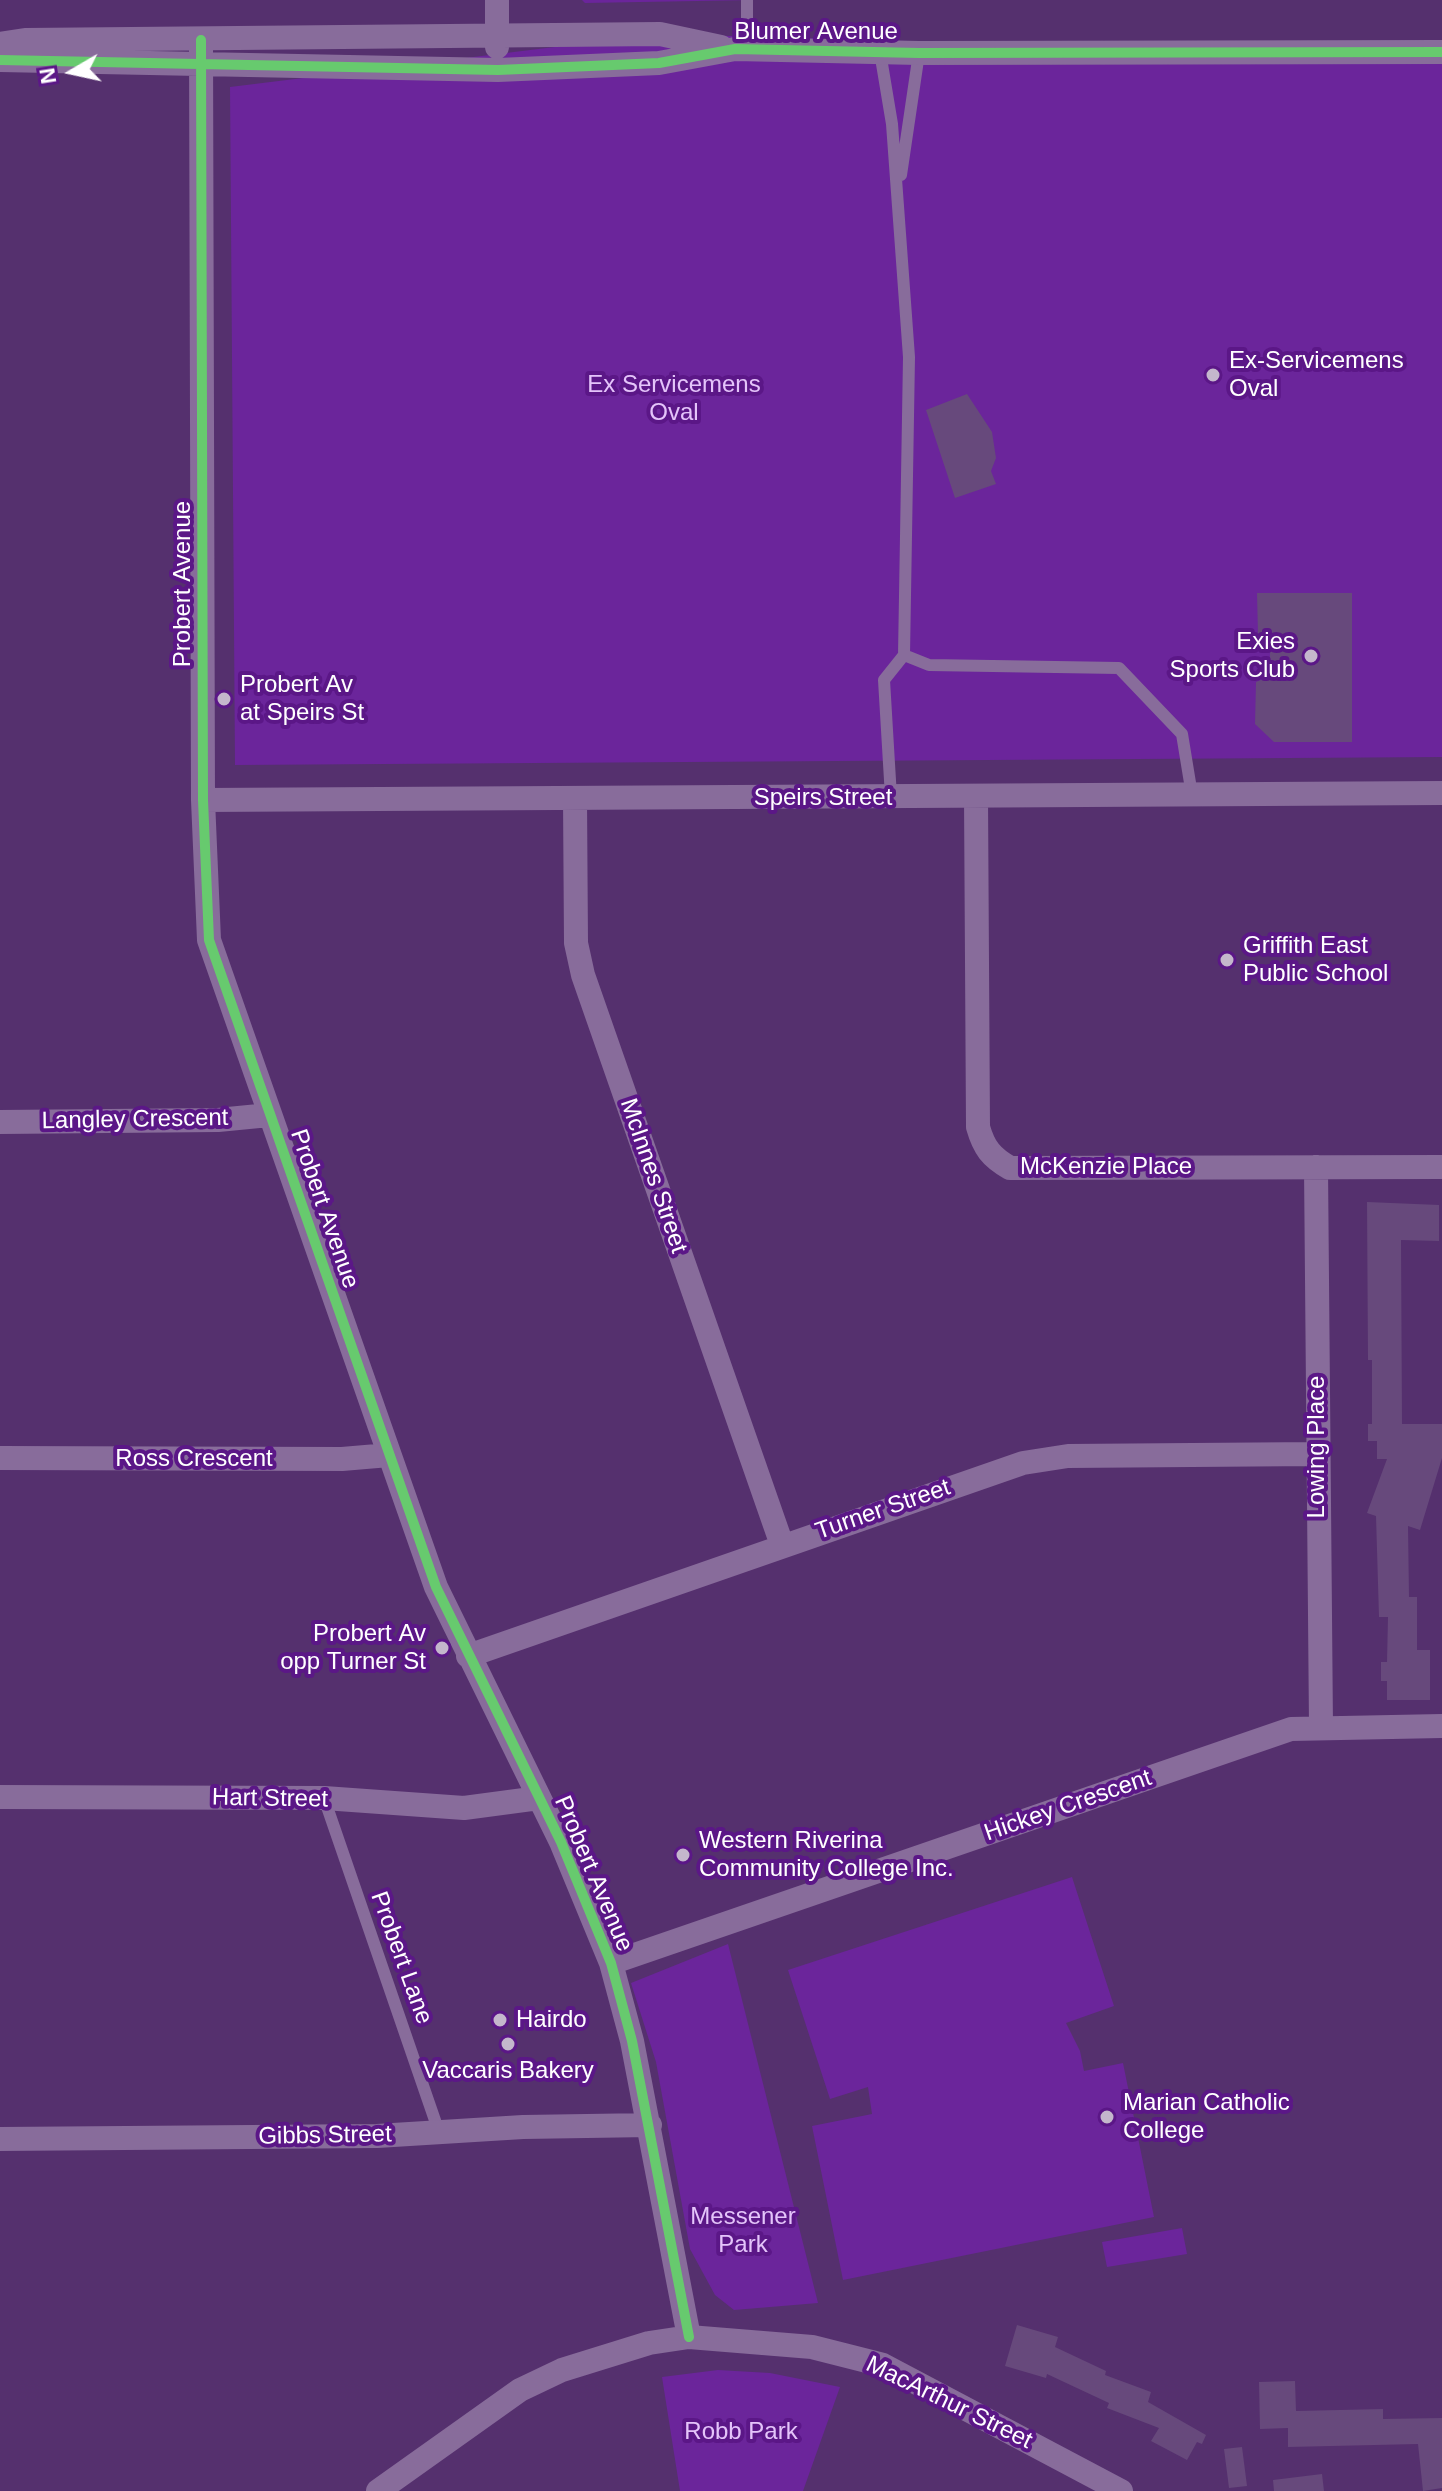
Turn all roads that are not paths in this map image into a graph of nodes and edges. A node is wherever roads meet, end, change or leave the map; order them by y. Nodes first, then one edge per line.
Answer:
1 (497, 0) edge
2 (747, 0) edge
3 (497, 33) junction
4 (201, 40) junction
5 (0, 44) edge
6 (741, 49) junction
7 (880, 52) junction
8 (1442, 52) edge
9 (919, 53) junction
10 (0, 60) edge
11 (201, 65) junction
12 (498, 70) junction
13 (898, 189) junction
14 (904, 655) junction
15 (1442, 793) edge
16 (1192, 795) junction
17 (891, 797) junction
18 (976, 797) junction
19 (575, 799) junction
20 (203, 800) junction
21 (269, 1115) junction
22 (0, 1122) edge
23 (1316, 1167) junction
24 (1442, 1167) edge
25 (1316, 1454) junction
26 (389, 1455) junction
27 (0, 1458) edge
28 (782, 1545) junction
29 (468, 1656) junction
30 (1442, 1726) edge
31 (1321, 1727) junction
32 (0, 1797) edge
33 (324, 1798) junction
34 (539, 1798) junction
35 (611, 1963) junction
36 (650, 2125) junction
37 (439, 2132) junction
38 (0, 2139) edge
39 (689, 2337) junction
40 (378, 2491) edge
41 (1121, 2491) edge

1 - 3 street
2 - 6 lane
3 - 4 street, Blumer Avenue
3 - 6 street, Blumer Avenue
3 - 12 street
4 - 5 street, Blumer Avenue
4 - 11 street, Probert Avenue
6 - 7 street, Blumer Avenue
6 - 12 street, Blumer Avenue
7 - 9 street, Blumer Avenue
7 - 13 lane
8 - 9 street, Blumer Avenue
9 - 13 lane
10 - 11 street, Blumer Avenue
11 - 12 street, Blumer Avenue
11 - 20 street, Probert Avenue
13 - 14 lane
14 - 16 lane
14 - 17 lane
15 - 16 street, Speirs Street
16 - 18 street, Speirs Street
17 - 18 street, Speirs Street
17 - 19 street, Speirs Street
18 - 23 street, McKenzie Place
19 - 20 street, Speirs Street
19 - 28 street, McInnes Street
20 - 21 street, Probert Avenue
21 - 22 street, Langley Crescent
21 - 26 street, Probert Avenue
23 - 24 street, McKenzie Place
23 - 25 street, Lowing Place
25 - 28 street, Turner Street
25 - 31 street, Lowing Place
26 - 27 street, Ross Crescent
26 - 29 street, Probert Avenue
28 - 29 street, Turner Street
29 - 34 street, Probert Avenue
30 - 31 street, Hickey Crescent
31 - 35 street, Hickey Crescent
32 - 33 street, Hart Street
33 - 34 street, Hart Street
33 - 37 lane, Probert Lane
34 - 35 street, Probert Avenue
35 - 36 street, Probert Avenue
36 - 37 street, Gibbs Street
36 - 39 street, Probert Avenue
37 - 38 street, Gibbs Street
39 - 40 street, MacArthur Street
39 - 41 street, MacArthur Street

